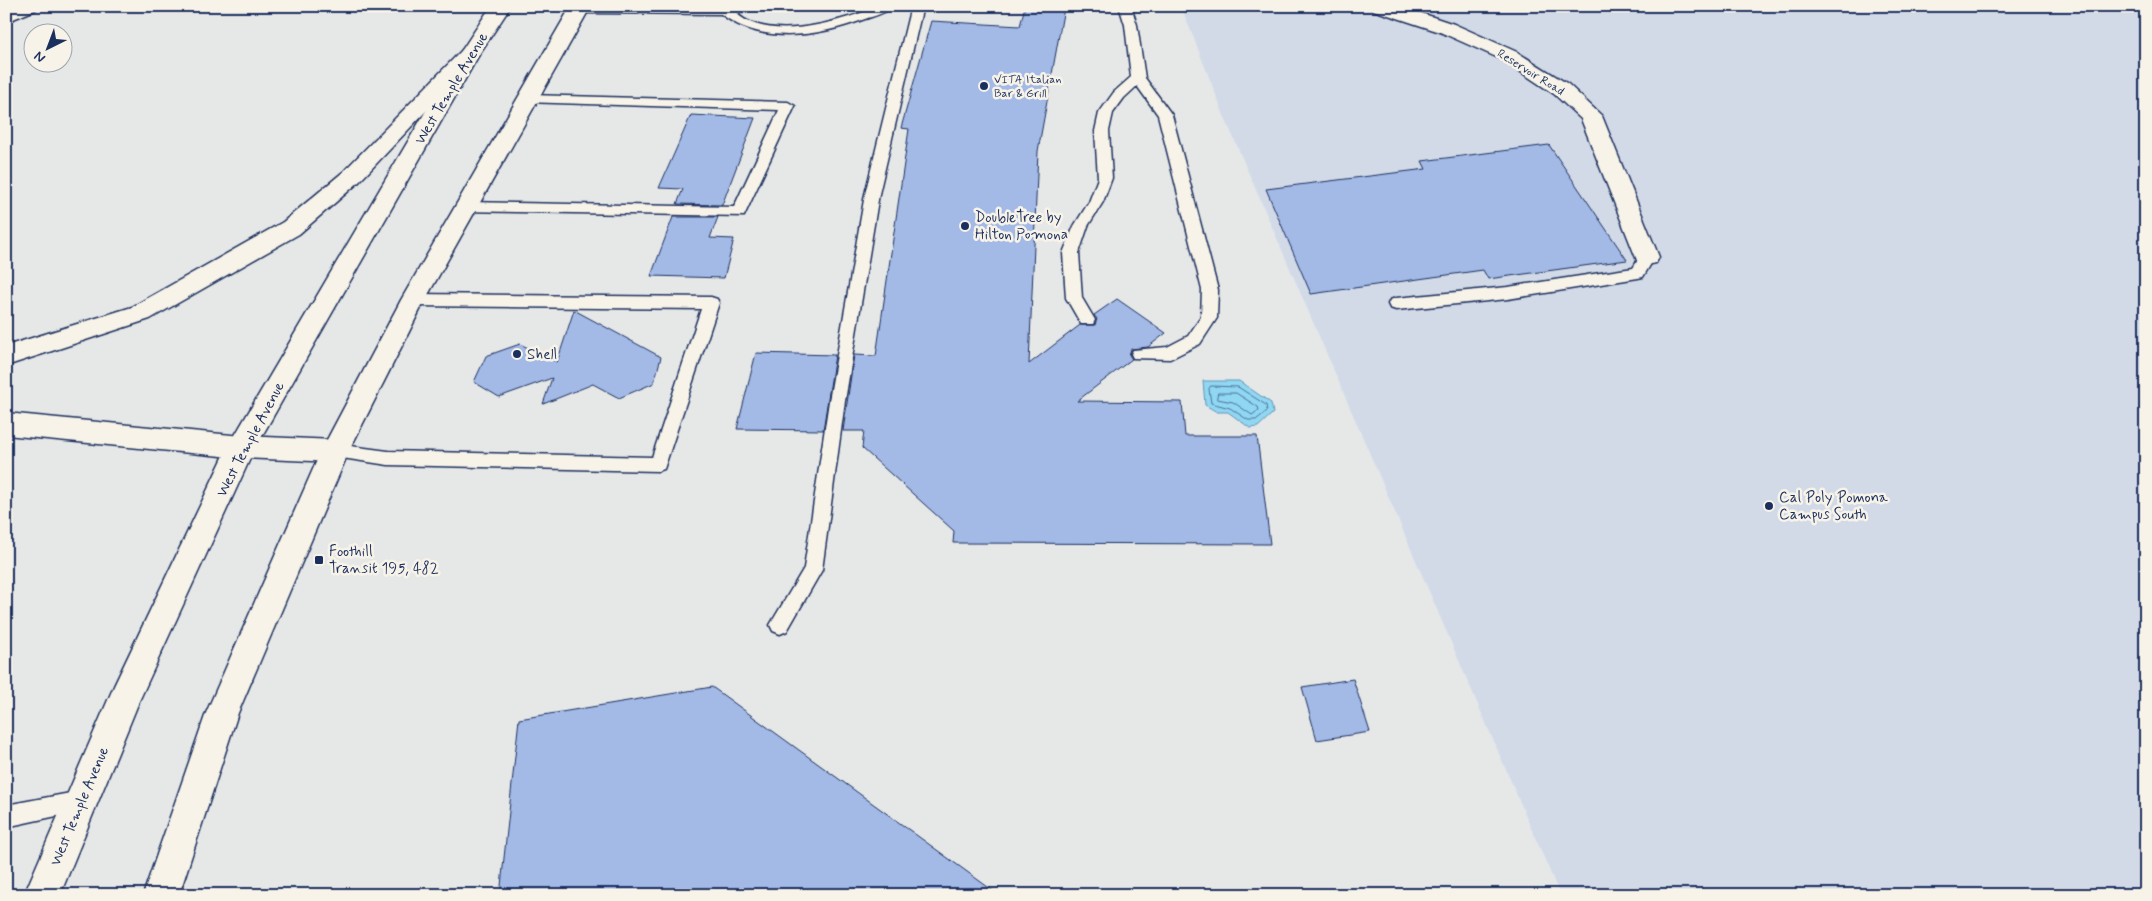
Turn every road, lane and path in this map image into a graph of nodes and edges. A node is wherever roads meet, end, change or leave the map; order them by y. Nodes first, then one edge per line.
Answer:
1 (28, 6) edge
2 (501, 6) edge
3 (753, 6) edge
4 (887, 6) edge
5 (917, 6) edge
6 (1125, 6) edge
7 (1380, 6) edge
8 (580, 8) edge
9 (724, 8) edge
10 (664, 9) edge
11 (6, 16) edge
12 (470, 53) junction
13 (1138, 78) junction
14 (528, 99) junction
15 (466, 207) junction
16 (1647, 257) joint
17 (414, 300) junction
18 (1396, 304) dead end
19 (1087, 320) dead end
20 (1139, 354) dead end
21 (6, 356) edge
22 (6, 424) edge
23 (242, 447) junction
24 (335, 450) junction
25 (780, 625) dead end
26 (81, 802) junction
27 (6, 816) edge
28 (42, 895) edge
29 (161, 895) edge

1 - 11 main road
2 - 12 main road, West Temple Avenue
3 - 9 lane
4 - 9 lane
5 - 25 lane
6 - 13 lane
7 - 16 main road, Reservoir Road
8 - 10 lane
8 - 14 main road
9 - 10 lane
12 - 21 main road
12 - 23 main road, West Temple Avenue
13 - 19 lane
13 - 20 lane
14 - 15 main road
14 - 15 lane
15 - 17 main road
16 - 18 lane
17 - 24 main road
17 - 24 lane
22 - 23 main road
23 - 24 main road
23 - 26 main road, West Temple Avenue
24 - 29 main road
26 - 27 lane
26 - 28 main road, West Temple Avenue

